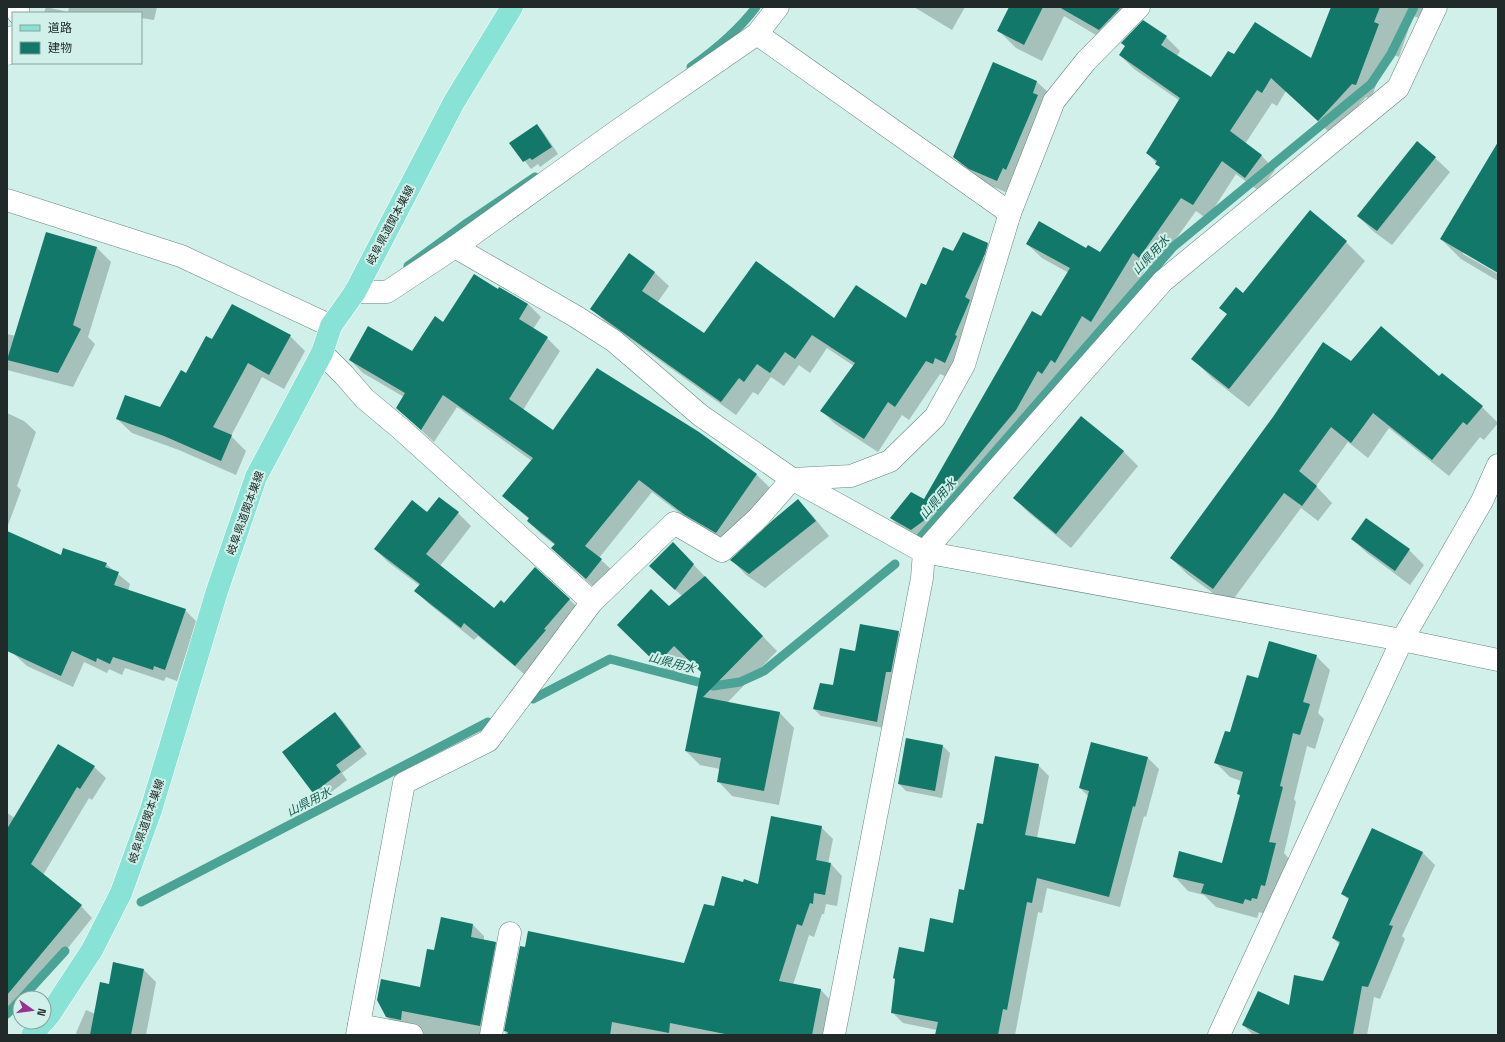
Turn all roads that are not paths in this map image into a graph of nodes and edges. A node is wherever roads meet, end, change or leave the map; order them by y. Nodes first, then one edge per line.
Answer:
1 (512, 7) edge
2 (778, 7) edge
3 (1139, 7) edge
4 (1436, 7) edge
5 (757, 34) junction
6 (12, 40) edge
7 (7, 54) edge
8 (7, 200) edge
9 (1010, 213) junction
10 (455, 247) junction
11 (354, 292) junction
12 (331, 326) junction
13 (322, 353) junction
14 (1498, 465) edge
15 (792, 479) junction
16 (924, 552) junction
17 (592, 602) junction
18 (1402, 640) junction
19 (1498, 660) edge
20 (510, 933) dead end
21 (52, 1008) edge
22 (358, 1030) edge
23 (412, 1035) edge
24 (491, 1035) edge
25 (834, 1035) edge
26 (1219, 1035) edge

1 - 11 main road, 岐阜県道関本巣線
2 - 5 street
3 - 9 street
4 - 16 street
5 - 9 street
5 - 10 street
6 - 7 street
8 - 12 street
9 - 15 street
10 - 11 street
10 - 15 street
11 - 12 main road, 岐阜県道関本巣線
12 - 13 main road, 岐阜県道関本巣線
13 - 17 street
13 - 21 main road, 岐阜県道関本巣線
14 - 18 street
15 - 16 street
15 - 17 street
16 - 18 street
16 - 25 street
17 - 22 street
18 - 19 street
18 - 26 street
20 - 24 street
22 - 23 street

